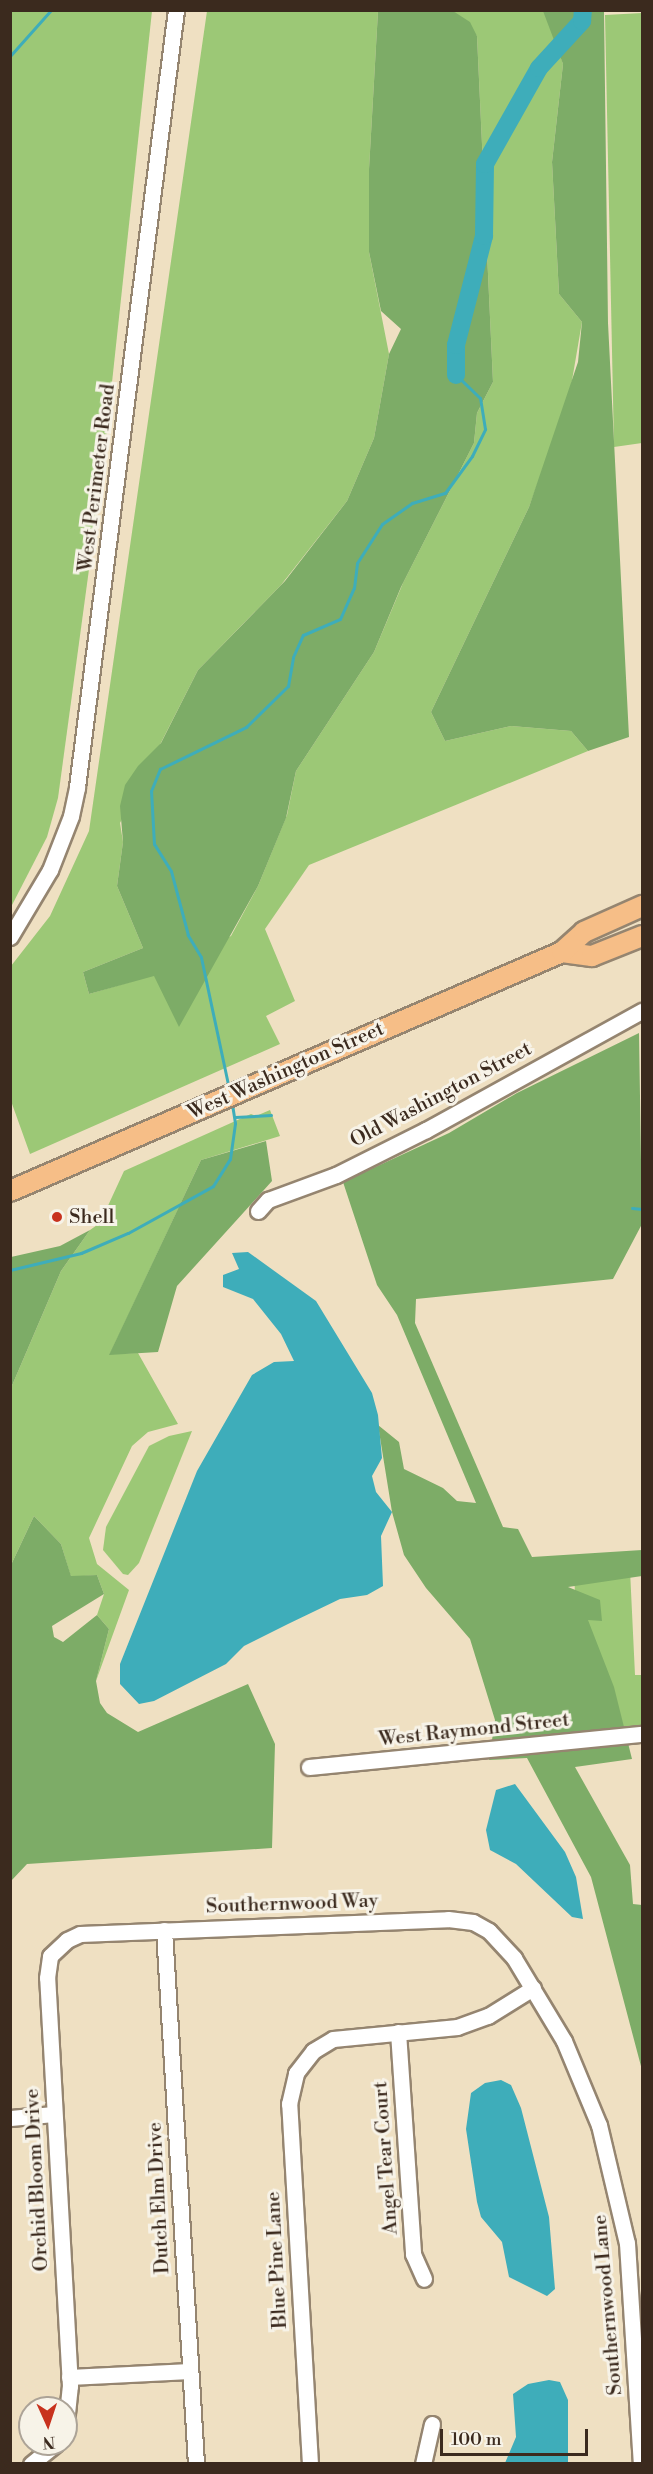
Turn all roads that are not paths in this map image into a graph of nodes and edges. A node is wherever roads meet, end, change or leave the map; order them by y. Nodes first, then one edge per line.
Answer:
1 (176, 10) edge
2 (642, 906) edge
3 (642, 922) edge
4 (642, 936) edge
5 (10, 937) edge
6 (616, 946) junction
7 (562, 951) junction
8 (642, 1011) edge
9 (10, 1191) edge
10 (258, 1211) dead end
11 (642, 1734) edge
12 (309, 1767) dead end
13 (164, 1930) junction
14 (67, 1940) joint
15 (510, 1952) joint
16 (533, 1988) junction
17 (398, 2032) junction
18 (54, 2114) junction
19 (10, 2118) edge
20 (424, 2279) dead end
21 (639, 2368) edge
22 (190, 2371) junction
23 (69, 2377) junction
24 (70, 2396) edge
25 (432, 2424) dead end
26 (196, 2463) edge
27 (310, 2463) edge
28 (423, 2463) edge
29 (641, 2463) edge

1 - 5 street, West Perimeter Road
2 - 7 main road, West Washington Street
3 - 6 main road
4 - 6 main road
6 - 7 main road
7 - 9 main road, West Washington Street
8 - 10 street, Old Washington Street
11 - 12 street, West Raymond Street
13 - 14 street, Southernwood Way
13 - 15 street, Southernwood Way
13 - 22 street, Dutch Elm Drive
14 - 18 street, Orchid Bloom Drive
15 - 16 street, Southernwood Lane
16 - 17 street
16 - 21 street, Southernwood Lane
17 - 20 street, Angel Tear Court
17 - 27 street, Blue Pine Lane
18 - 19 street
18 - 23 street, Orchid Bloom Drive
21 - 29 street, Southernwood Lane
22 - 23 street
22 - 26 street, Dutch Elm Drive
23 - 24 street, Orchid Bloom Drive
25 - 28 street

